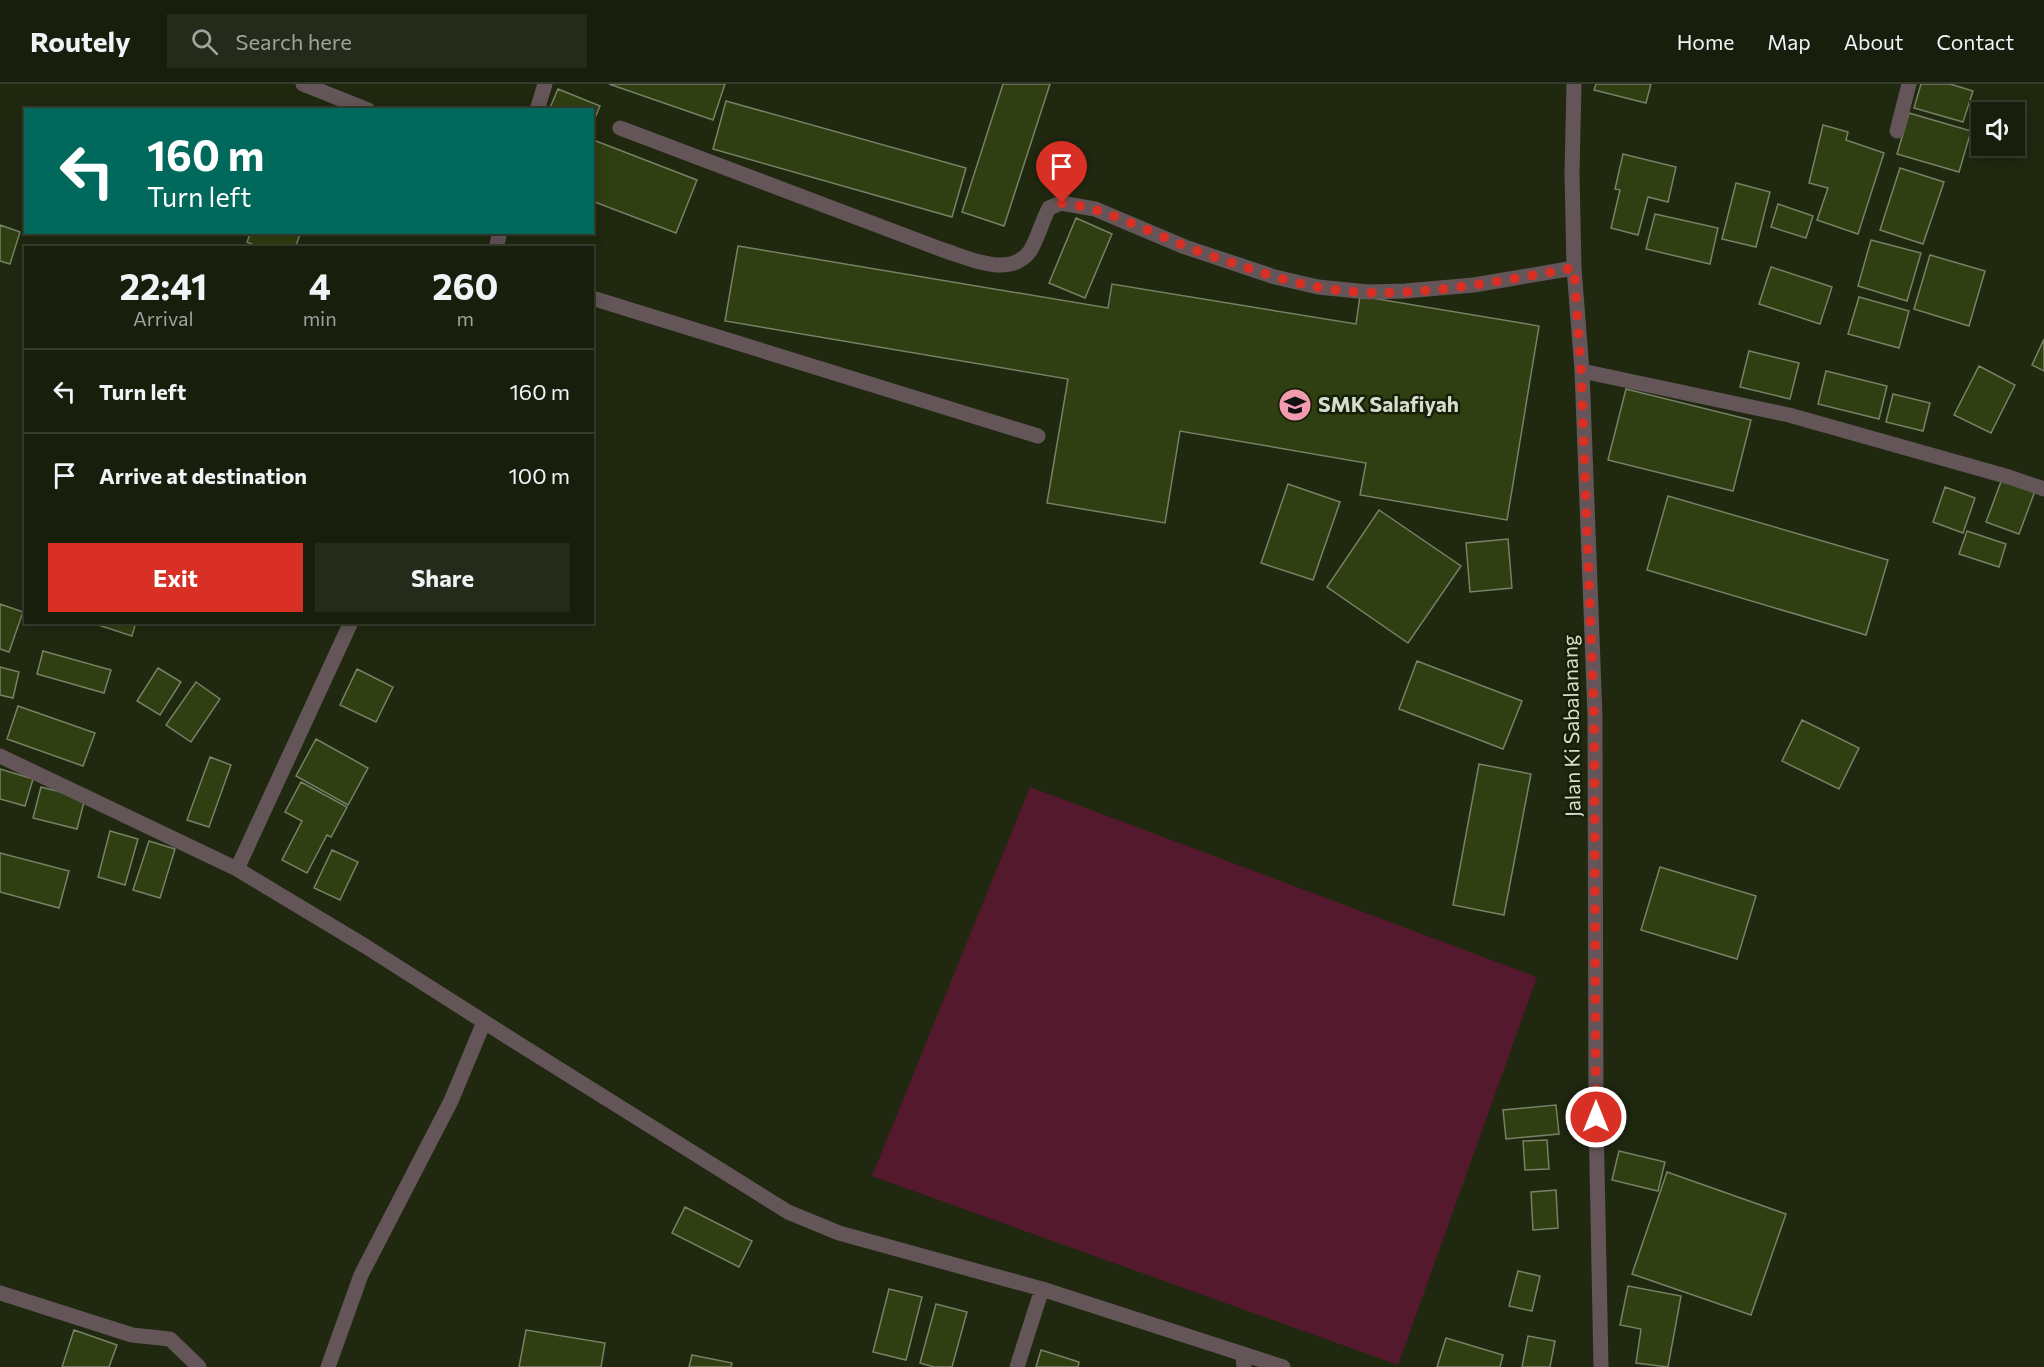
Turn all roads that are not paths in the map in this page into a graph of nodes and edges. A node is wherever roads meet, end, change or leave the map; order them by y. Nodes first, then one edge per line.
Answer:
1 (303, 84) edge
2 (545, 84) edge
3 (1574, 84) edge
4 (1909, 84) edge
5 (363, 108) edge
6 (538, 108) edge
7 (620, 128) dead end
8 (1897, 131) dead end
9 (1574, 268) junction
10 (594, 299) edge
11 (1581, 371) junction
12 (1038, 436) dead end
13 (2044, 489) edge
14 (350, 624) edge
15 (0, 756) edge
16 (237, 869) junction
17 (484, 1022) junction
18 (1042, 1289) junction
19 (0, 1293) edge
20 (1244, 1361) edge
21 (199, 1367) edge
22 (328, 1367) edge
23 (1017, 1367) edge
24 (1283, 1367) edge
25 (1601, 1367) edge

1 - 5 street
2 - 6 street
3 - 9 street, Jalan Ki Sabalanang
4 - 8 street
7 - 9 street
9 - 11 street, Jalan Ki Sabalanang
10 - 12 street
11 - 13 street
11 - 25 street, Jalan Ki Sabalanang
14 - 16 street
15 - 16 street
16 - 17 street
17 - 18 street
17 - 22 street
18 - 20 street
18 - 23 street
19 - 21 street
20 - 24 street

